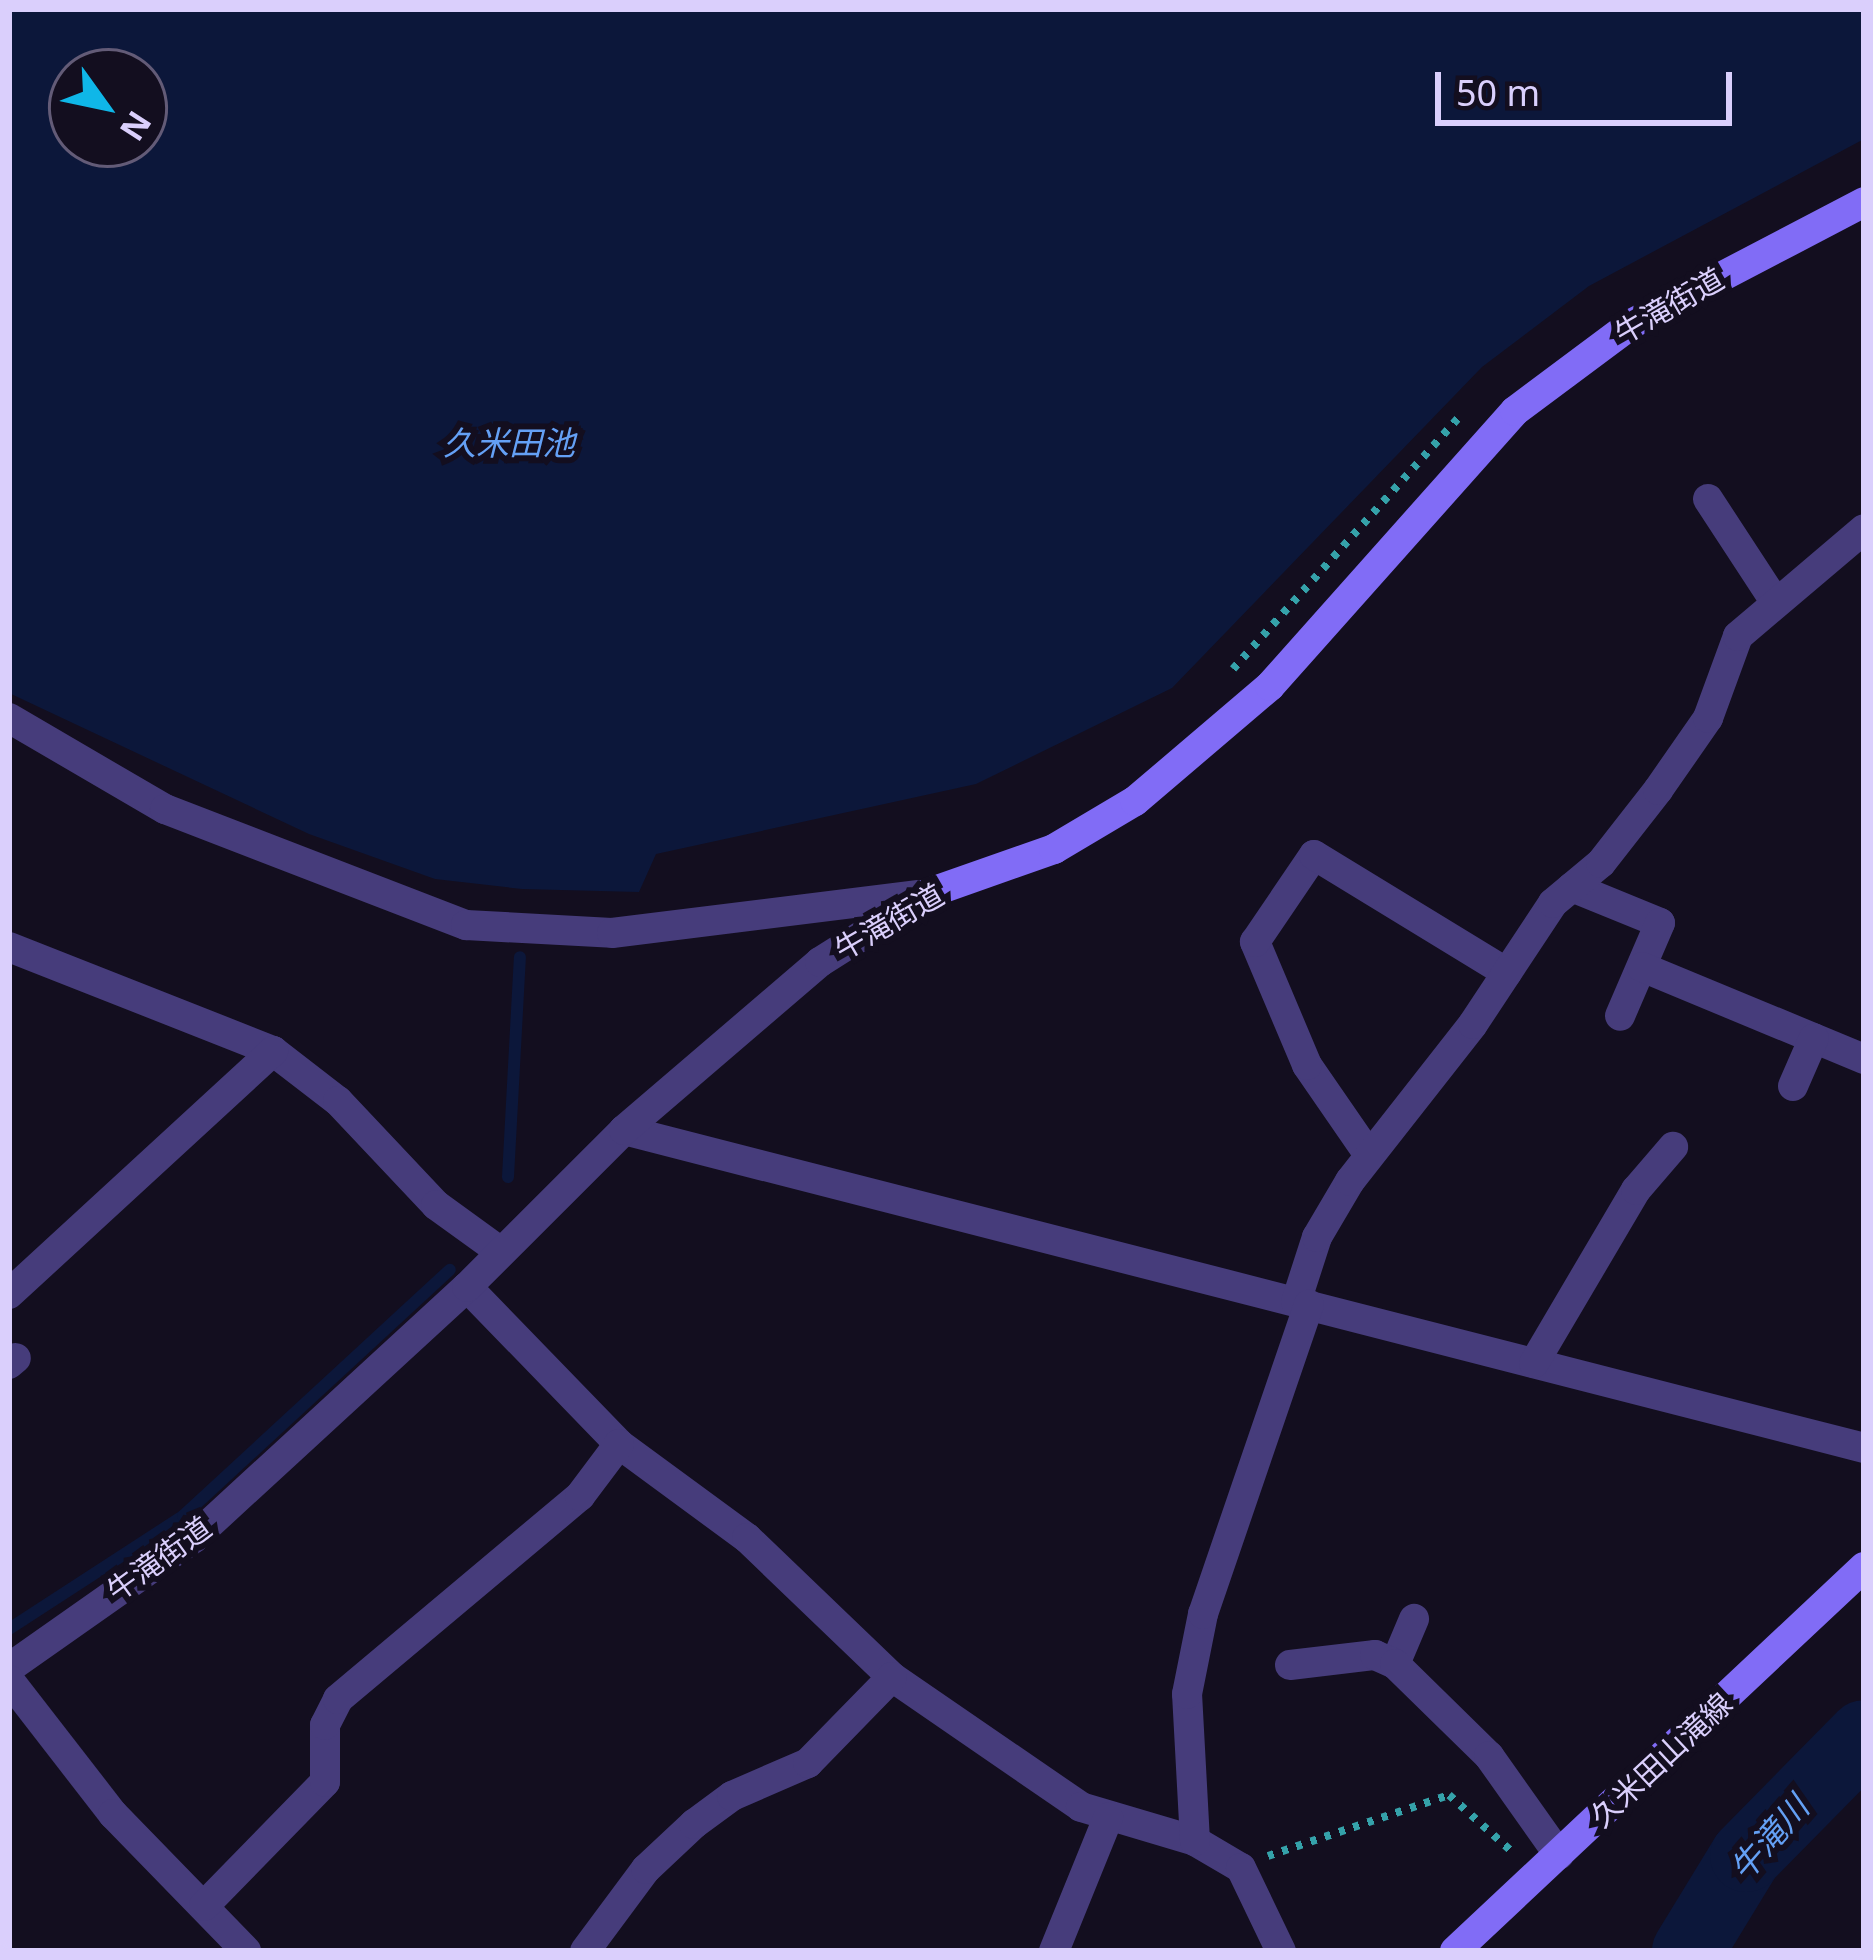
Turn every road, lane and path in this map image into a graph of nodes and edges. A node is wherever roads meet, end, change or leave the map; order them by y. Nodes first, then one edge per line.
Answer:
1 (1864, 202) edge
2 (1477, 401) dead end
3 (1708, 499) dead end
4 (1864, 529) edge
5 (1774, 600) junction
6 (1224, 679) dead end
7 (9, 718) edge
8 (1573, 886) junction
9 (928, 893) junction
10 (9, 947) edge
11 (1642, 967) junction
12 (1507, 974) junction
13 (1621, 1016) dead end
14 (1814, 1038) junction
15 (273, 1051) junction
16 (1864, 1059) edge
17 (1793, 1086) dead end
18 (624, 1130) junction
19 (1672, 1147) dead end
20 (1369, 1154) junction
21 (501, 1252) junction
22 (467, 1287) junction
23 (9, 1294) edge
24 (1302, 1303) junction
25 (1534, 1363) junction
26 (620, 1444) junction
27 (1864, 1448) edge
28 (1864, 1567) edge
29 (1414, 1619) dead end
30 (1395, 1664) junction
31 (1290, 1665) dead end
32 (9, 1669) edge
33 (892, 1677) junction
34 (9, 1680) edge
35 (1108, 1818) junction
36 (1195, 1841) junction
37 (1548, 1865) junction
38 (1241, 1868) junction
39 (204, 1906) junction
40 (230, 1946) edge
41 (584, 1951) edge
42 (1054, 1951) edge
43 (1281, 1951) edge
44 (1456, 1951) edge

1 - 9 street, 牛滝街道
2 - 6 path
3 - 5 street
4 - 5 street
5 - 8 street
7 - 9 street
8 - 11 street
8 - 12 street
9 - 18 street, 牛滝街道
10 - 15 street
11 - 13 street
11 - 14 street
12 - 20 street
12 - 20 street
14 - 16 street
14 - 17 street
15 - 21 street
15 - 23 street
18 - 21 street, 牛滝街道
18 - 24 street
19 - 25 street
20 - 24 street
21 - 22 street, 牛滝街道
22 - 26 street
22 - 32 street, 牛滝街道
24 - 25 street
24 - 36 street
25 - 27 street
26 - 33 street
26 - 39 street
28 - 37 street, 久米田山滝線
29 - 30 street
30 - 31 street
30 - 37 street
33 - 35 street
33 - 41 street
34 - 39 street
35 - 36 street
35 - 42 street
36 - 38 street
37 - 38 path
37 - 44 street, 久米田山滝線
38 - 43 street
39 - 40 street

